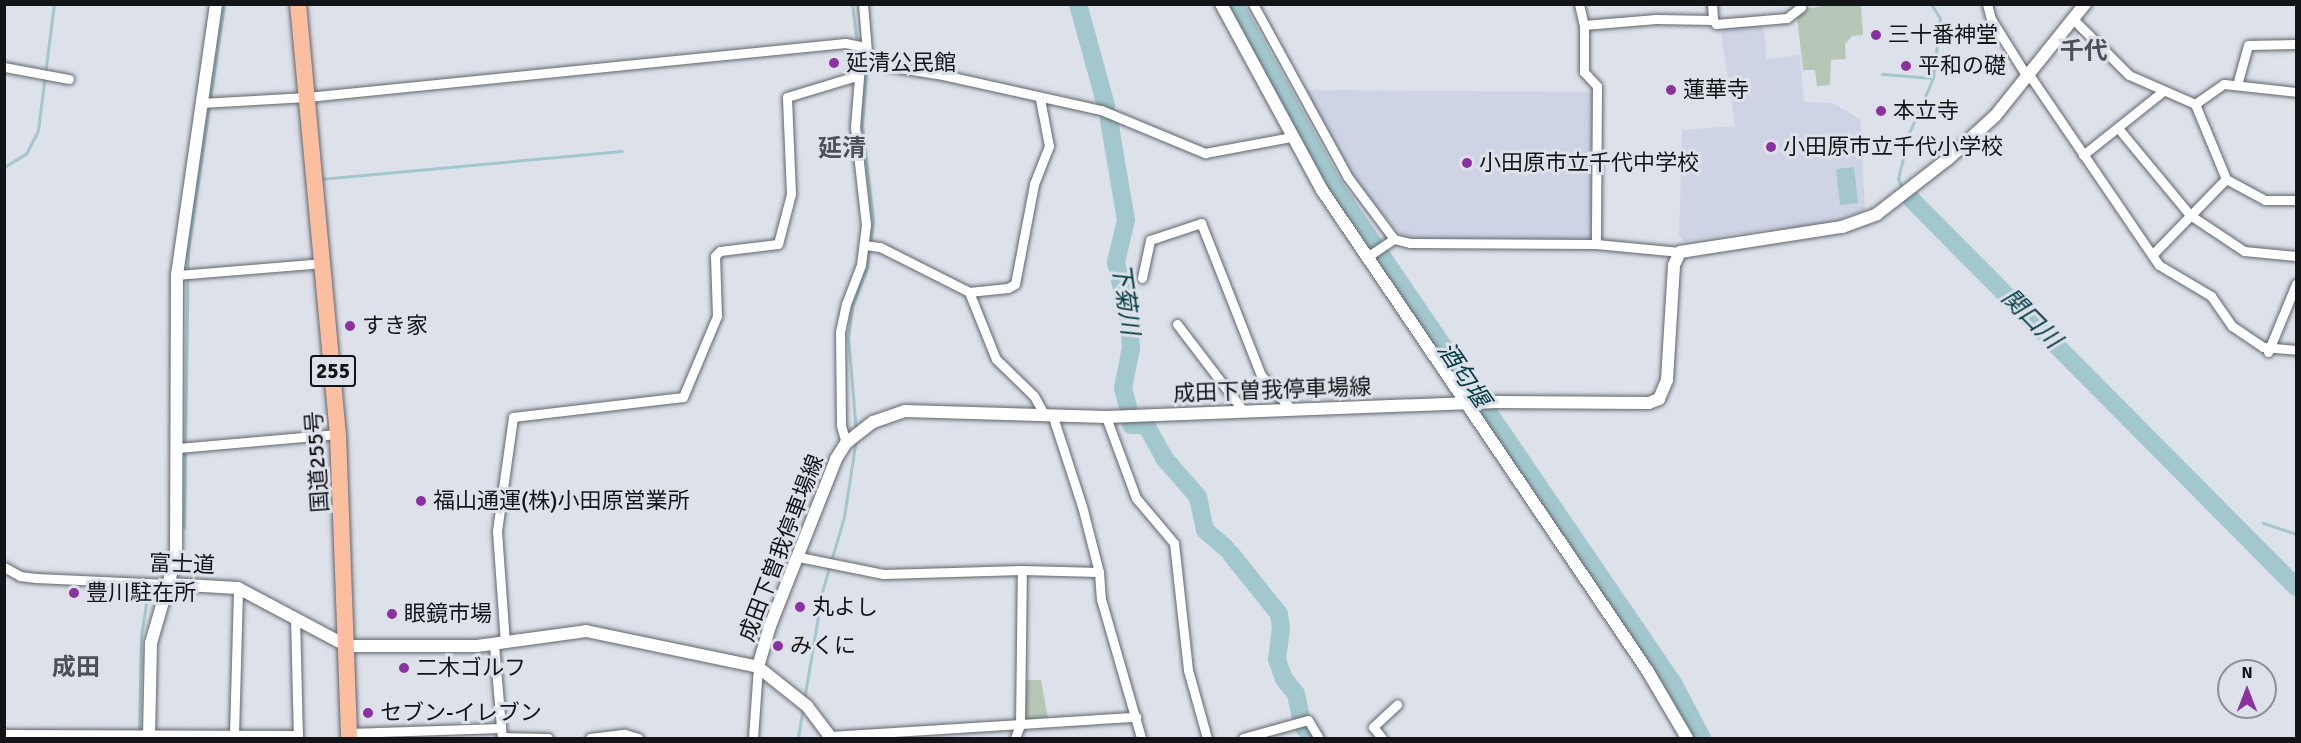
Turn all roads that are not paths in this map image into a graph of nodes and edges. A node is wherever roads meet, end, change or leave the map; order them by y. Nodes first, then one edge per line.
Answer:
1 (216, 4) edge
2 (298, 4) edge
3 (863, 4) edge
4 (1221, 4) edge
5 (1253, 4) edge
6 (1579, 4) edge
7 (1712, 4) edge
8 (1987, 4) edge
9 (2085, 4) edge
10 (1801, 7) dead end
11 (1713, 20) junction
12 (2075, 21) junction
13 (1584, 25) junction
14 (2296, 44) edge
15 (866, 47) junction
16 (868, 63) junction
17 (4, 67) edge
18 (856, 76) junction
19 (2029, 77) junction
20 (69, 79) dead end
21 (2237, 85) junction
22 (2162, 92) junction
23 (2296, 92) edge
24 (307, 97) junction
25 (1040, 99) junction
26 (207, 104) junction
27 (2195, 104) junction
28 (2118, 128) junction
29 (1291, 137) junction
30 (2084, 155) junction
31 (2226, 179) junction
32 (2296, 200) edge
33 (2190, 215) junction
34 (1390, 242) junction
35 (1596, 244) junction
36 (870, 245) junction
37 (1680, 252) junction
38 (2152, 255) junction
39 (2296, 256) edge
40 (1367, 257) junction
41 (323, 263) junction
42 (182, 276) junction
43 (1142, 278) dead end
44 (2296, 284) edge
45 (969, 292) junction
46 (1176, 324) dead end
47 (2269, 351) junction
48 (2296, 351) edge
49 (1466, 403) junction
50 (1292, 410) junction
51 (1244, 412) junction
52 (1049, 417) junction
53 (1106, 417) junction
54 (338, 434) junction
55 (846, 443) junction
56 (182, 448) junction
57 (799, 557) junction
58 (1022, 570) junction
59 (6, 572) edge
60 (1100, 572) junction
61 (168, 584) junction
62 (238, 588) junction
63 (295, 617) junction
64 (500, 644) junction
65 (347, 645) junction
66 (758, 667) junction
67 (1397, 705) dead end
68 (1136, 717) junction
69 (1020, 725) junction
70 (4, 734) edge
71 (234, 734) junction
72 (502, 734) edge
73 (144, 735) edge
74 (77, 736) edge
75 (207, 736) edge
76 (349, 736) edge
77 (298, 737) edge
78 (830, 737) edge
79 (548, 738) edge
80 (590, 738) edge
81 (638, 738) edge
82 (753, 738) edge
83 (1015, 738) edge
84 (1141, 738) edge
85 (1207, 738) edge
86 (1243, 738) edge
87 (1320, 738) edge
88 (1382, 738) edge
89 (1687, 738) edge

1 - 26 main road
2 - 24 highway, 国道255号 / 255
3 - 15 street
4 - 29 main road
5 - 34 street
6 - 13 street
7 - 11 street
8 - 19 street
9 - 12 main road
10 - 11 street
11 - 13 street
12 - 19 main road
12 - 22 street
13 - 35 street
14 - 21 street
15 - 16 street
15 - 24 street
16 - 18 street
16 - 25 street
17 - 20 street
18 - 36 street
18 - 64 street
19 - 30 street
19 - 37 main road
21 - 23 street
21 - 27 street
22 - 27 street
22 - 28 street
24 - 26 street
24 - 41 highway, 国道255号 / 255
25 - 29 street
25 - 45 street
26 - 42 main road
27 - 31 street
28 - 30 street
28 - 33 street
29 - 40 main road
30 - 38 street
31 - 32 street
31 - 33 street
33 - 38 street
33 - 39 street
34 - 35 street
34 - 40 street
35 - 37 street
36 - 45 street
36 - 55 street
37 - 49 main road, 成田下曽我停車場線
38 - 47 street
40 - 49 main road
41 - 42 street
41 - 54 highway, 国道255号 / 255
42 - 56 main road
43 - 50 street
44 - 47 street
45 - 52 street
46 - 51 street
47 - 48 street
49 - 50 main road, 成田下曽我停車場線
49 - 89 main road
50 - 51 main road, 成田下曽我停車場線
51 - 53 main road, 成田下曽我停車場線
52 - 53 main road, 成田下曽我停車場線
52 - 55 main road, 成田下曽我停車場線
52 - 60 street
53 - 85 street
54 - 56 street
54 - 65 highway, 国道255号 / 255
55 - 57 main road, 成田下曽我停車場線
56 - 61 main road
57 - 58 street
57 - 66 main road, 成田下曽我停車場線
58 - 60 street
58 - 69 street
59 - 61 street, 富士道
60 - 68 street
61 - 62 main road, 富士道
61 - 73 main road
62 - 63 main road, 富士道
62 - 71 street
63 - 65 main road, 富士道
63 - 77 street
64 - 65 main road, 成田下曽我停車場線
64 - 66 main road, 成田下曽我停車場線
64 - 72 street
65 - 76 highway, 国道255号 / 255
66 - 78 main road
66 - 82 street
67 - 88 street
68 - 69 street
68 - 84 street
69 - 78 street
69 - 83 street
70 - 74 street
71 - 75 street
71 - 77 street
72 - 76 street
72 - 79 street
73 - 74 street
73 - 75 street
80 - 81 street
86 - 87 street

